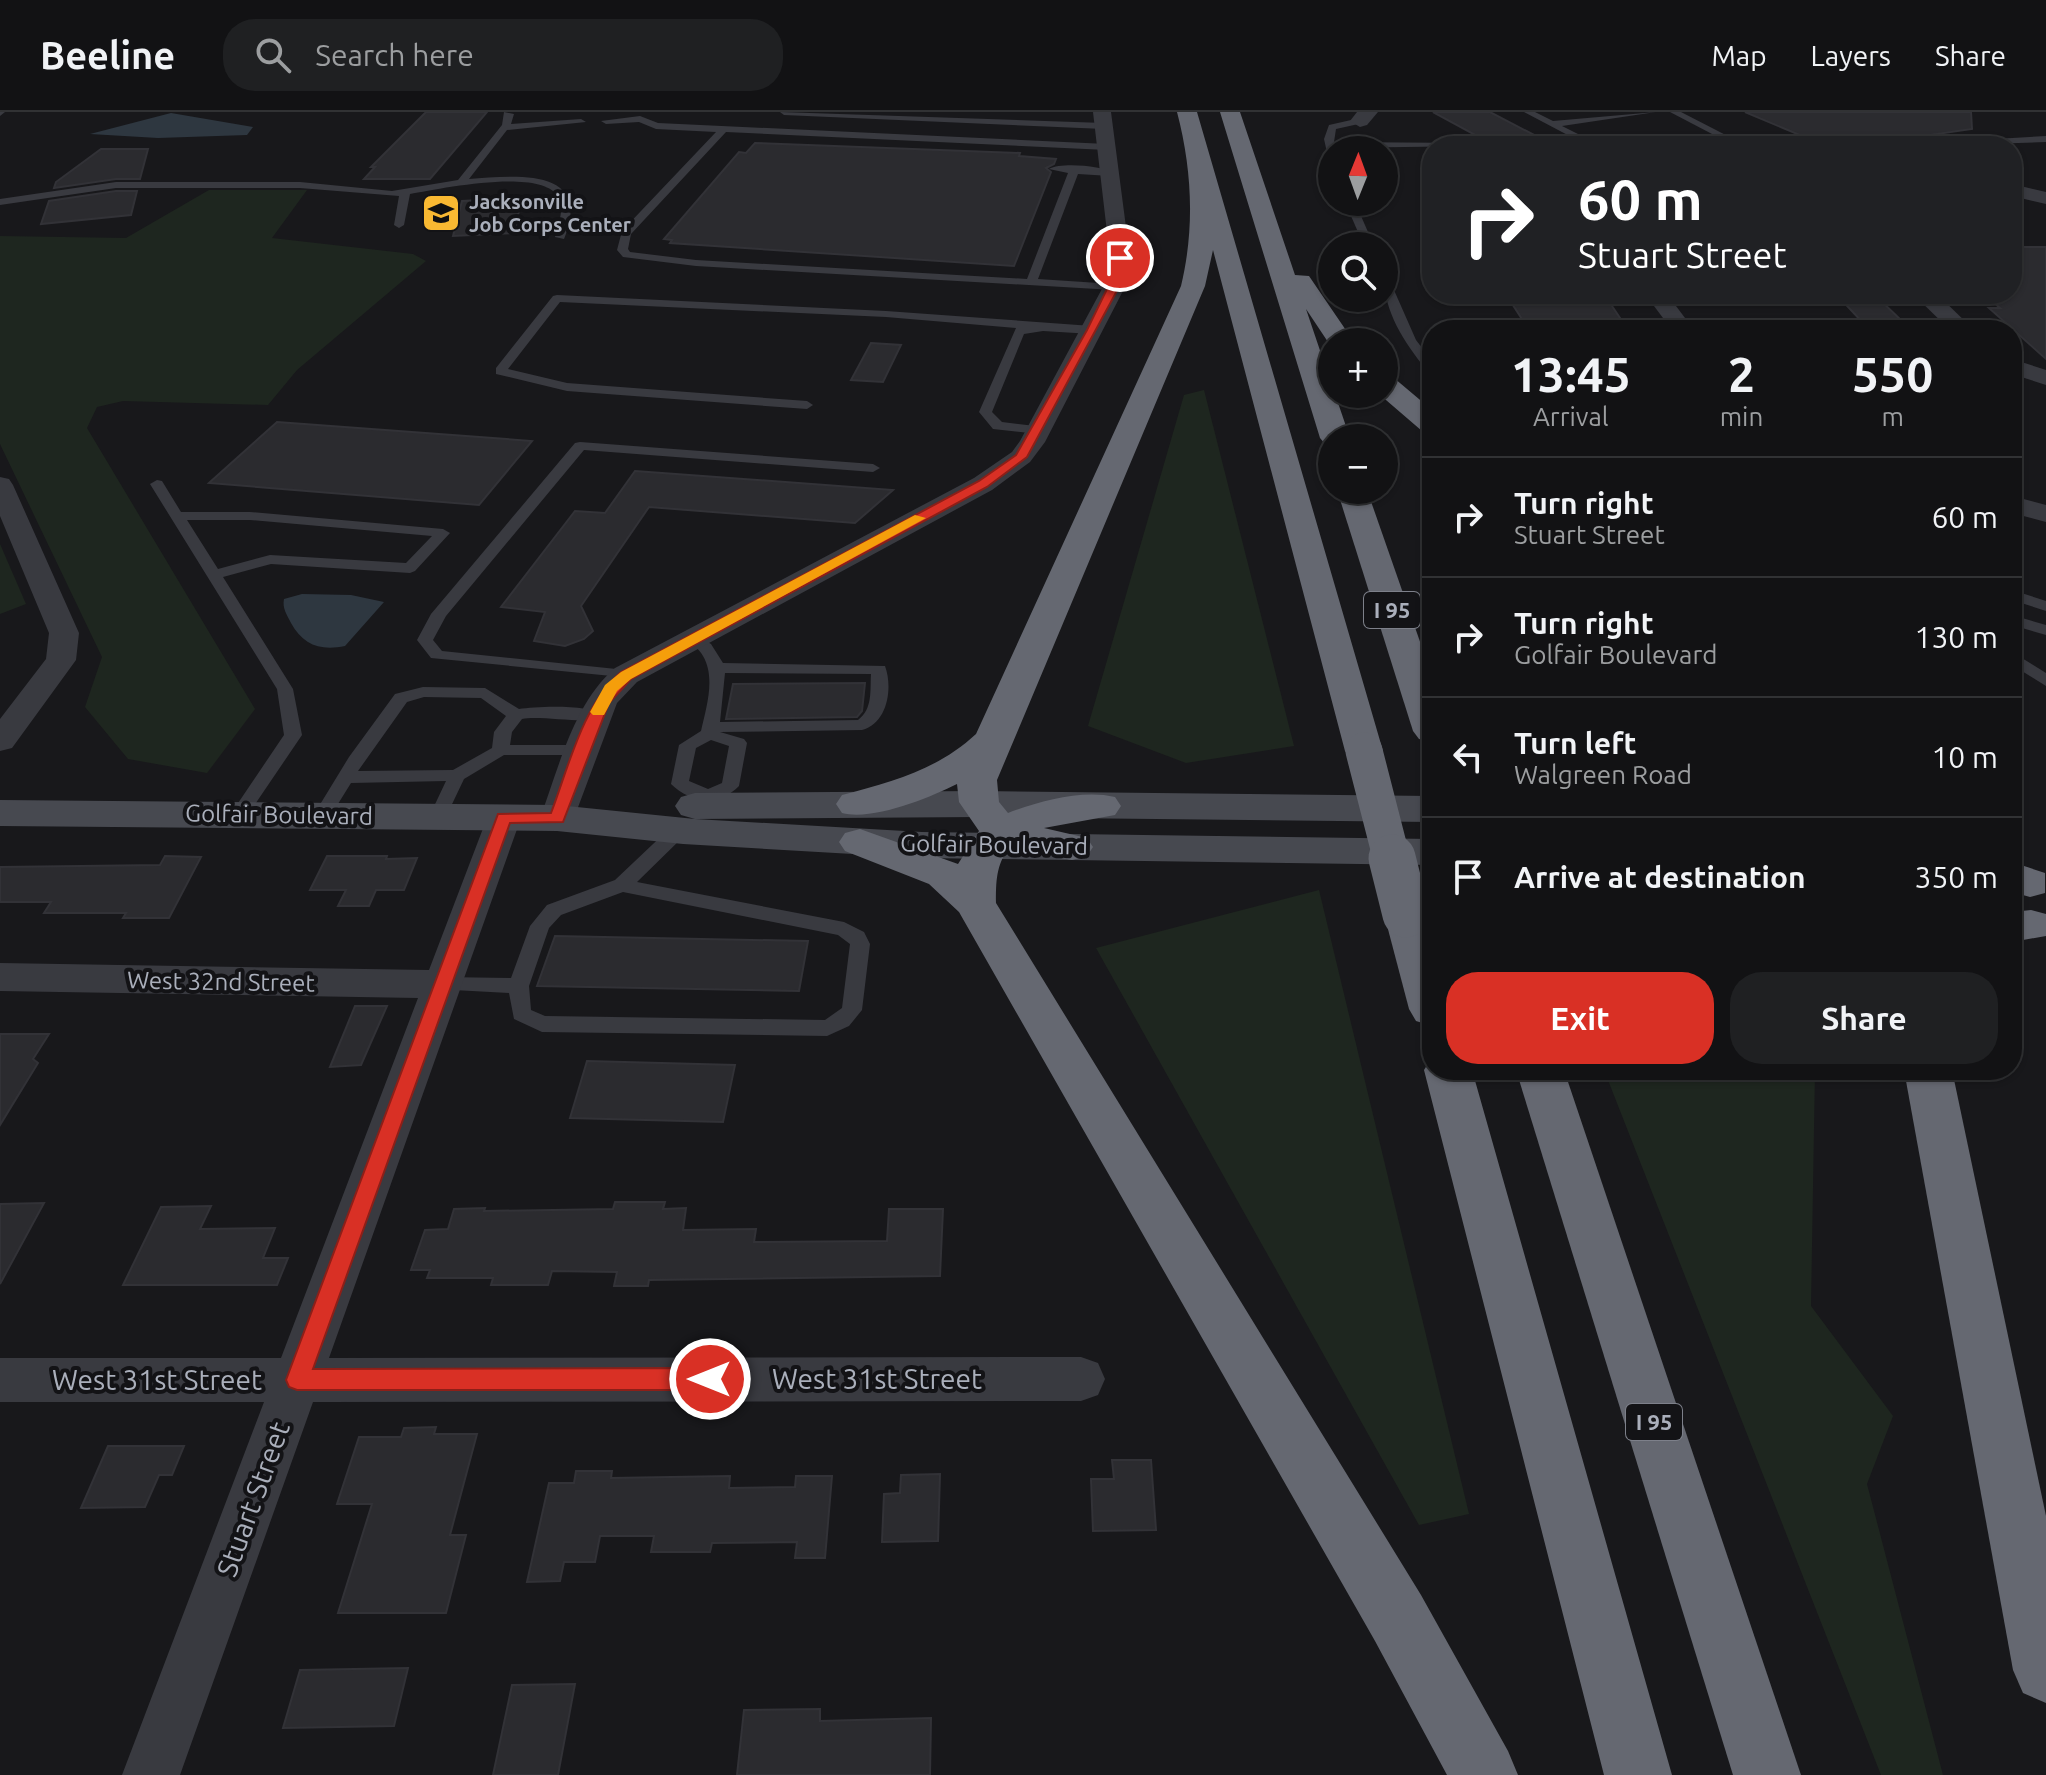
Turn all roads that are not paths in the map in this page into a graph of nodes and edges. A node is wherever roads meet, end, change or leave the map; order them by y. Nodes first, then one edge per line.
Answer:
1 (508, 112) edge
2 (784, 112) edge
3 (797, 112) edge
4 (1187, 112) edge
5 (1230, 112) edge
6 (1528, 112) edge
7 (1652, 112) edge
8 (1674, 112) edge
9 (842, 113) edge
10 (926, 113) edge
11 (905, 114) edge
12 (1364, 116) edge
13 (937, 117) junction
14 (1058, 118) edge
15 (606, 121) dead end
16 (581, 122) dead end
17 (1552, 124) junction
18 (505, 127) junction
19 (724, 129) junction
20 (826, 133) junction
21 (1330, 136) edge
22 (1575, 136) edge
23 (1722, 136) edge
24 (2046, 139) edge
25 (1106, 140) edge
26 (2022, 140) edge
27 (1398, 145) edge
28 (1422, 146) edge
29 (1199, 162) junction
30 (1054, 169) dead end
31 (1074, 170) junction
32 (461, 182) junction
33 (405, 192) junction
34 (2022, 192) edge
35 (2046, 198) edge
36 (0, 202) edge
37 (399, 225) dead end
38 (1270, 229) junction
39 (560, 237) dead end
40 (1031, 282) junction
41 (1114, 287) junction
42 (1935, 304) edge
43 (1397, 312) edge
44 (1952, 320) edge
45 (1043, 327) junction
46 (1330, 328) edge
47 (1092, 330) junction
48 (1422, 356) edge
49 (2022, 370) edge
50 (2046, 378) edge
51 (1398, 396) edge
52 (807, 405) dead end
53 (1422, 416) edge
54 (1330, 424) edge
55 (1039, 430) junction
56 (873, 468) dead end
57 (157, 484) dead end
58 (0, 485) edge
59 (1357, 504) edge
60 (2022, 506) edge
61 (2044, 510) edge
62 (177, 516) junction
63 (214, 575) junction
64 (2022, 598) edge
65 (2046, 606) edge
66 (2022, 623) edge
67 (2046, 630) edge
68 (693, 638) junction
69 (2022, 664) edge
70 (720, 668) junction
71 (626, 675) junction
72 (2046, 681) edge
73 (1422, 701) edge
74 (516, 715) junction
75 (597, 716) junction
76 (710, 731) junction
77 (993, 739) junction
78 (0, 741) edge
79 (500, 750) junction
80 (584, 750) junction
81 (457, 776) junction
82 (347, 778) junction
83 (1422, 809) edge
84 (0, 813) edge
85 (687, 814) junction
86 (239, 815) junction
87 (322, 816) junction
88 (438, 817) junction
89 (504, 818) junction
90 (557, 818) junction
91 (858, 823) junction
92 (1087, 826) junction
93 (991, 827) junction
94 (1422, 851) edge
95 (622, 885) junction
96 (975, 903) junction
97 (1422, 972) edge
98 (0, 977) edge
99 (442, 984) junction
100 (519, 986) junction
101 (1451, 1080) edge
102 (1543, 1080) edge
103 (1930, 1080) edge
104 (1081, 1379) dead end
105 (0, 1380) edge
106 (297, 1380) junction
107 (2046, 1670) edge
108 (151, 1775) edge
109 (1484, 1775) edge
110 (1638, 1775) edge
111 (1767, 1775) edge

1 - 18 lane
2 - 3 lane
3 - 9 lane
4 - 29 highway, I 95
5 - 38 highway
6 - 17 lane
7 - 17 lane
8 - 23 lane
9 - 11 lane
9 - 20 lane
10 - 13 lane
11 - 13 lane
12 - 21 lane
13 - 14 lane
14 - 25 lane
15 - 19 lane
16 - 18 lane
17 - 22 lane
18 - 32 lane
19 - 20 lane
19 - 40 lane
20 - 25 lane
24 - 26 lane
25 - 31 lane
25 - 41 street
27 - 28 lane
29 - 77 highway
29 - 97 highway, I 95, bridge
30 - 31 lane
31 - 40 lane
32 - 33 lane
32 - 39 lane
33 - 36 lane
33 - 37 lane
34 - 35 street
38 - 46 highway
38 - 54 highway
40 - 41 lane
41 - 47 street
42 - 44 street
43 - 48 lane
45 - 47 lane
45 - 52 lane
45 - 55 lane
47 - 55 street
49 - 50 street
51 - 53 highway
55 - 68 street
56 - 71 lane
57 - 62 lane
58 - 78 street
59 - 73 highway, I 95
60 - 61 street
62 - 63 lane
62 - 63 lane
63 - 86 lane
64 - 65 lane
66 - 67 lane
68 - 70 lane
68 - 71 street
69 - 72 lane
70 - 76 lane
70 - 76 lane
71 - 75 street
74 - 75 lane
74 - 79 lane
74 - 82 lane
75 - 80 street
76 - 85 lane
76 - 85 lane
77 - 91 highway
77 - 93 highway
79 - 80 lane
79 - 81 lane
80 - 90 street
81 - 82 lane
81 - 88 lane
82 - 87 lane
83 - 92 main road, Golfair Boulevard
84 - 86 main road, Golfair Boulevard
85 - 90 main road, Golfair Boulevard
85 - 91 main road, Golfair Boulevard
85 - 95 lane
86 - 87 main road, Golfair Boulevard
87 - 88 main road, Golfair Boulevard
88 - 89 main road, Golfair Boulevard
89 - 90 main road, Golfair Boulevard
89 - 99 street, Stuart Street
91 - 93 main road, Golfair Boulevard
91 - 96 highway
92 - 93 highway
92 - 94 main road, Golfair Boulevard
93 - 96 highway
95 - 100 lane
95 - 100 lane
96 - 109 highway
98 - 99 street, West 32nd Street
99 - 100 lane
99 - 106 street, Stuart Street
101 - 110 highway
102 - 111 highway, I 95
103 - 107 highway
104 - 106 street, West 31st Street
105 - 106 street, West 31st Street
106 - 108 street, Stuart Street

